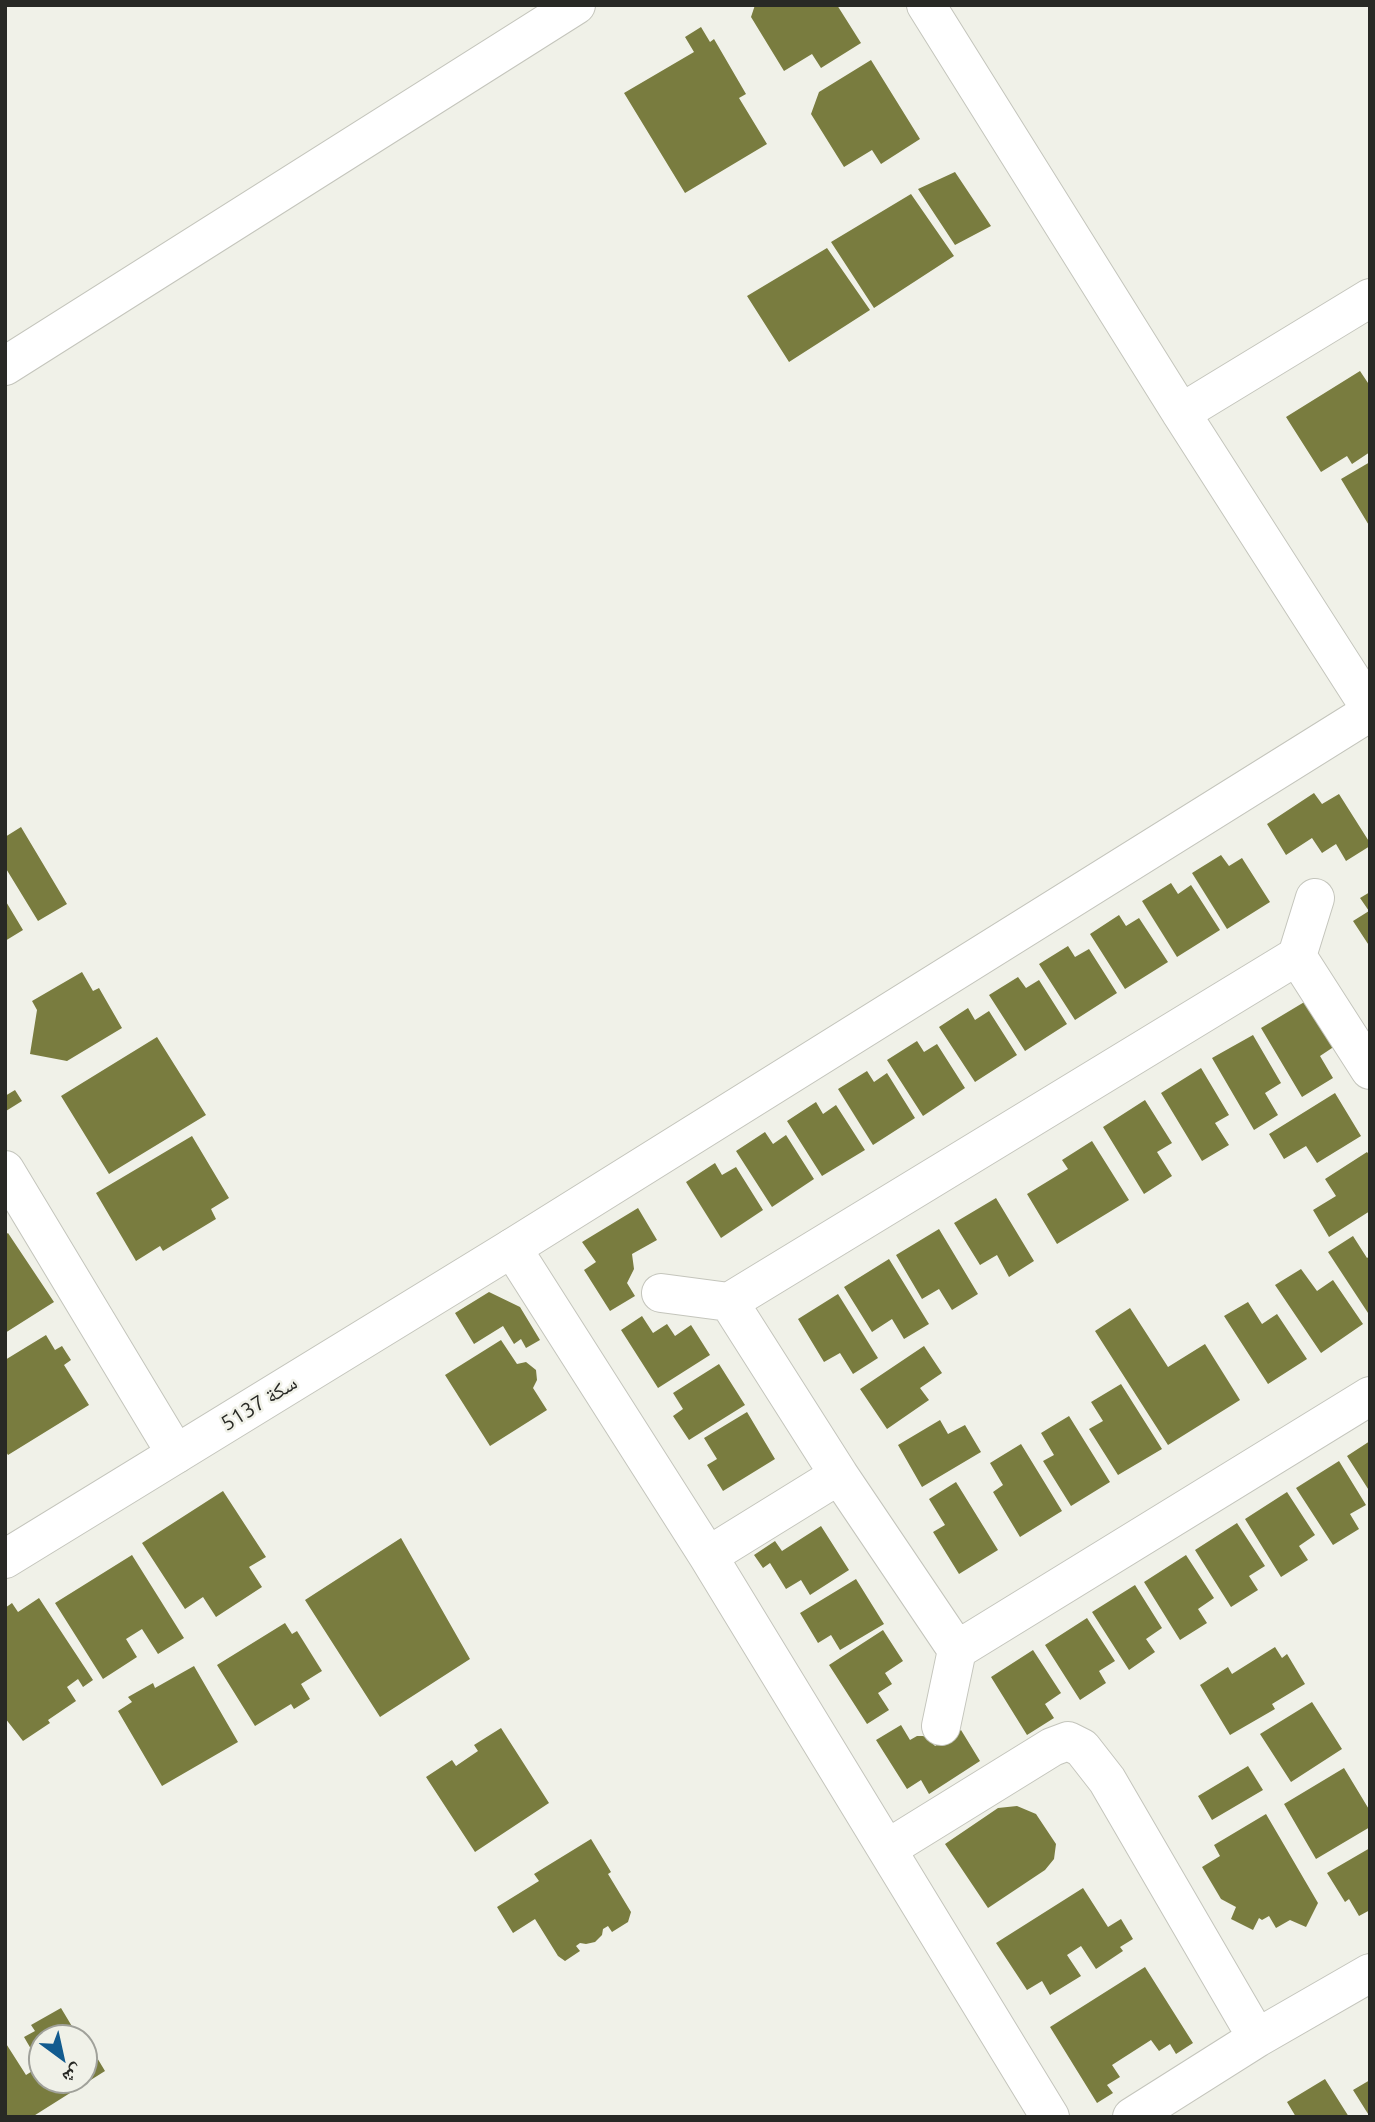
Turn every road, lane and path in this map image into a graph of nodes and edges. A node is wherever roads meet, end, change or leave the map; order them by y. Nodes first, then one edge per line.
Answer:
1 (576, 5) edge
2 (926, 5) edge
3 (1370, 298) edge
4 (5, 366) edge
5 (1181, 413) junction
6 (1370, 710) edge
7 (1315, 898) dead end
8 (1297, 956) junction
9 (1370, 1070) edge
10 (5, 1170) edge
11 (512, 1248) junction
12 (661, 1293) dead end
13 (729, 1302) junction
14 (1370, 1396) edge
15 (176, 1454) junction
16 (839, 1475) junction
17 (708, 1556) junction
18 (5, 1559) edge
19 (957, 1650) junction
20 (941, 1726) dead end
21 (887, 1849) junction
22 (1370, 1973) edge
23 (1257, 2038) junction
24 (1050, 2117) edge
25 (1132, 2117) edge

1 - 4 street
2 - 5 street
3 - 5 street
5 - 6 street
6 - 11 street, سكة 5137
7 - 8 street
8 - 9 street
8 - 13 street
10 - 15 street
11 - 15 street, سكة 5137
11 - 17 street
12 - 13 street
13 - 16 street
14 - 19 street
15 - 18 street, سكة 5137
16 - 17 street
16 - 19 street
17 - 21 street
19 - 20 street
21 - 23 street
21 - 24 street
22 - 23 street
23 - 25 street

